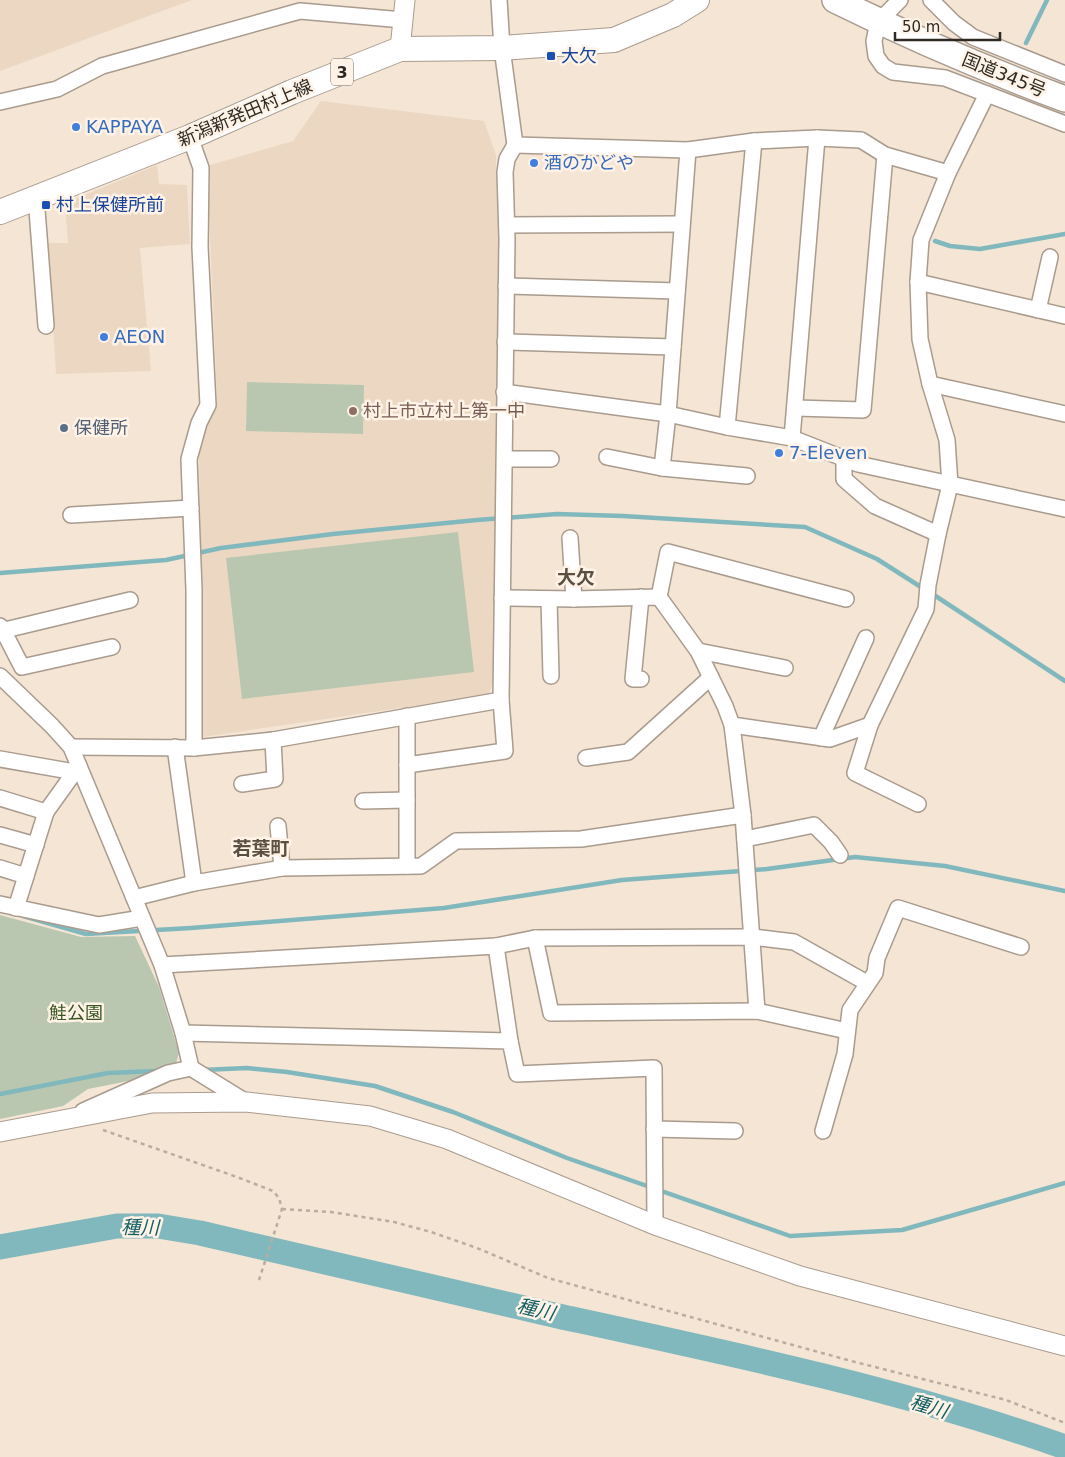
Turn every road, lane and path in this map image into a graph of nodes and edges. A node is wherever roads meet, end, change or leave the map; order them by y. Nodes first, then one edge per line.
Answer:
1 (405, 0) edge
2 (499, 0) edge
3 (697, 0) edge
4 (835, 0) edge
5 (900, 0) edge
6 (931, 0) edge
7 (403, 20) junction
8 (878, 22) junction
9 (502, 48) junction
10 (400, 49) junction
11 (1065, 74) edge
12 (987, 94) junction
13 (1065, 99) edge
14 (0, 102) edge
15 (1065, 124) edge
16 (190, 137) junction
17 (817, 138) junction
18 (754, 142) junction
19 (515, 145) junction
20 (688, 150) junction
21 (885, 155) junction
22 (948, 173) junction
23 (36, 198) junction
24 (0, 212) edge
25 (682, 224) junction
26 (507, 225) junction
27 (1050, 257) dead end
28 (918, 282) junction
29 (506, 286) junction
30 (677, 291) junction
31 (1038, 310) junction
32 (1065, 316) edge
33 (46, 326) dead end
34 (505, 342) junction
35 (673, 347) junction
36 (930, 384) junction
37 (504, 392) junction
38 (796, 408) junction
39 (668, 414) junction
40 (1065, 414) edge
41 (727, 427) junction
42 (792, 438) junction
43 (607, 457) dead end
44 (505, 459) junction
45 (551, 459) dead end
46 (844, 459) junction
47 (662, 468) junction
48 (747, 476) dead end
49 (950, 485) junction
50 (191, 508) junction
51 (1065, 509) edge
52 (71, 515) dead end
53 (938, 534) junction
54 (570, 538) dead end
55 (641, 597) junction
56 (659, 597) junction
57 (502, 598) junction
58 (549, 599) junction
59 (574, 599) junction
60 (846, 599) dead end
61 (130, 600) dead end
62 (2, 628) edge
63 (866, 638) dead end
64 (112, 647) dead end
65 (698, 651) junction
66 (785, 668) dead end
67 (551, 676) dead end
68 (711, 677) junction
69 (641, 680) dead end
70 (4, 686) edge
71 (501, 700) junction
72 (407, 716) junction
73 (732, 725) junction
74 (870, 725) junction
75 (820, 738) junction
76 (273, 740) junction
77 (71, 747) junction
78 (176, 747) junction
79 (194, 748) junction
80 (586, 758) dead end
81 (0, 759) edge
82 (407, 765) junction
83 (77, 769) junction
84 (242, 784) dead end
85 (0, 798) edge
86 (408, 800) junction
87 (363, 801) dead end
88 (918, 804) dead end
89 (46, 812) junction
90 (742, 815) junction
91 (278, 826) dead end
92 (0, 835) edge
93 (745, 838) junction
94 (36, 845) junction
95 (840, 855) dead end
96 (407, 866) junction
97 (0, 868) edge
98 (282, 868) junction
99 (26, 876) junction
100 (194, 884) junction
101 (134, 898) junction
102 (0, 904) edge
103 (16, 908) junction
104 (142, 918) junction
105 (753, 937) junction
106 (535, 938) junction
107 (496, 946) junction
108 (1021, 948) dead end
109 (162, 965) junction
110 (867, 984) junction
111 (757, 1011) junction
112 (847, 1031) junction
113 (183, 1034) junction
114 (510, 1041) junction
115 (191, 1068) junction
116 (246, 1102) junction
117 (68, 1118) junction
118 (96, 1128) dead end
119 (654, 1129) junction
120 (735, 1131) dead end
121 (824, 1131) dead end
122 (0, 1132) edge
123 (282, 1209) junction
124 (654, 1225) junction
125 (259, 1280) dead end
126 (1065, 1346) edge
127 (1065, 1423) edge

1 - 7 street
2 - 9 street
3 - 9 main road, 新潟新発田村上線 / 3
4 - 8 highway, 国道345号
5 - 8 street
6 - 11 street
7 - 10 street
7 - 14 street
8 - 12 street
8 - 13 highway, 国道345号
9 - 10 main road, 新潟新発田村上線 / 3
9 - 19 street
10 - 16 main road, 新潟新発田村上線 / 3
12 - 15 street
12 - 22 street
16 - 23 main road, 新潟新発田村上線 / 3
16 - 50 street
17 - 18 street
17 - 21 street
17 - 38 street
18 - 20 street
18 - 41 street
19 - 20 street
19 - 26 street
20 - 25 street
21 - 22 street
21 - 38 street
22 - 28 street
23 - 24 main road, 新潟新発田村上線 / 3
23 - 33 street
25 - 26 street
25 - 30 street
26 - 29 street
27 - 31 street
28 - 31 street
28 - 36 street
29 - 30 street
29 - 34 street
30 - 35 street
31 - 32 street
34 - 35 street
34 - 37 street
35 - 39 street
36 - 40 street
36 - 49 street
37 - 39 street
37 - 44 street
38 - 42 street
39 - 41 street
39 - 47 street
41 - 42 street
42 - 46 street
43 - 47 street
44 - 45 street
44 - 57 street
46 - 49 street
46 - 53 street
47 - 48 street
49 - 51 street
49 - 53 street
50 - 52 street
50 - 79 street
53 - 74 street
54 - 59 street
55 - 56 street
55 - 59 street
55 - 69 street
56 - 60 street
56 - 65 street
57 - 58 street
57 - 71 street
58 - 59 street
58 - 67 street
61 - 62 street
62 - 64 street
63 - 75 street
65 - 66 street
65 - 68 street
68 - 73 street
68 - 80 street
70 - 77 street
71 - 72 street
71 - 82 street
72 - 76 street
72 - 82 street
73 - 75 street
73 - 90 street
74 - 75 street
74 - 88 street
76 - 79 street
76 - 84 street
77 - 78 street
77 - 83 street
78 - 79 street
78 - 100 street
81 - 83 street
82 - 86 street
83 - 89 street
83 - 101 street
85 - 89 street
86 - 87 street
86 - 96 street
89 - 94 street
90 - 93 street
90 - 96 street
91 - 98 street
92 - 94 street
93 - 95 street
93 - 105 street
94 - 99 street
96 - 98 street
97 - 99 street
98 - 100 street
99 - 103 street
100 - 101 street
101 - 104 street
102 - 103 street
103 - 104 street
104 - 109 street
105 - 106 street
105 - 110 street
105 - 111 street
106 - 107 street
106 - 111 street
107 - 109 street
107 - 114 street
108 - 110 street
109 - 113 street
110 - 112 street
111 - 112 street
112 - 121 street
113 - 114 street
113 - 115 street
114 - 119 street
115 - 116 street
115 - 117 street
116 - 117 street
116 - 124 street
117 - 122 street
118 - 123 path
119 - 120 street
119 - 124 street
123 - 125 path
123 - 127 path
124 - 126 street

